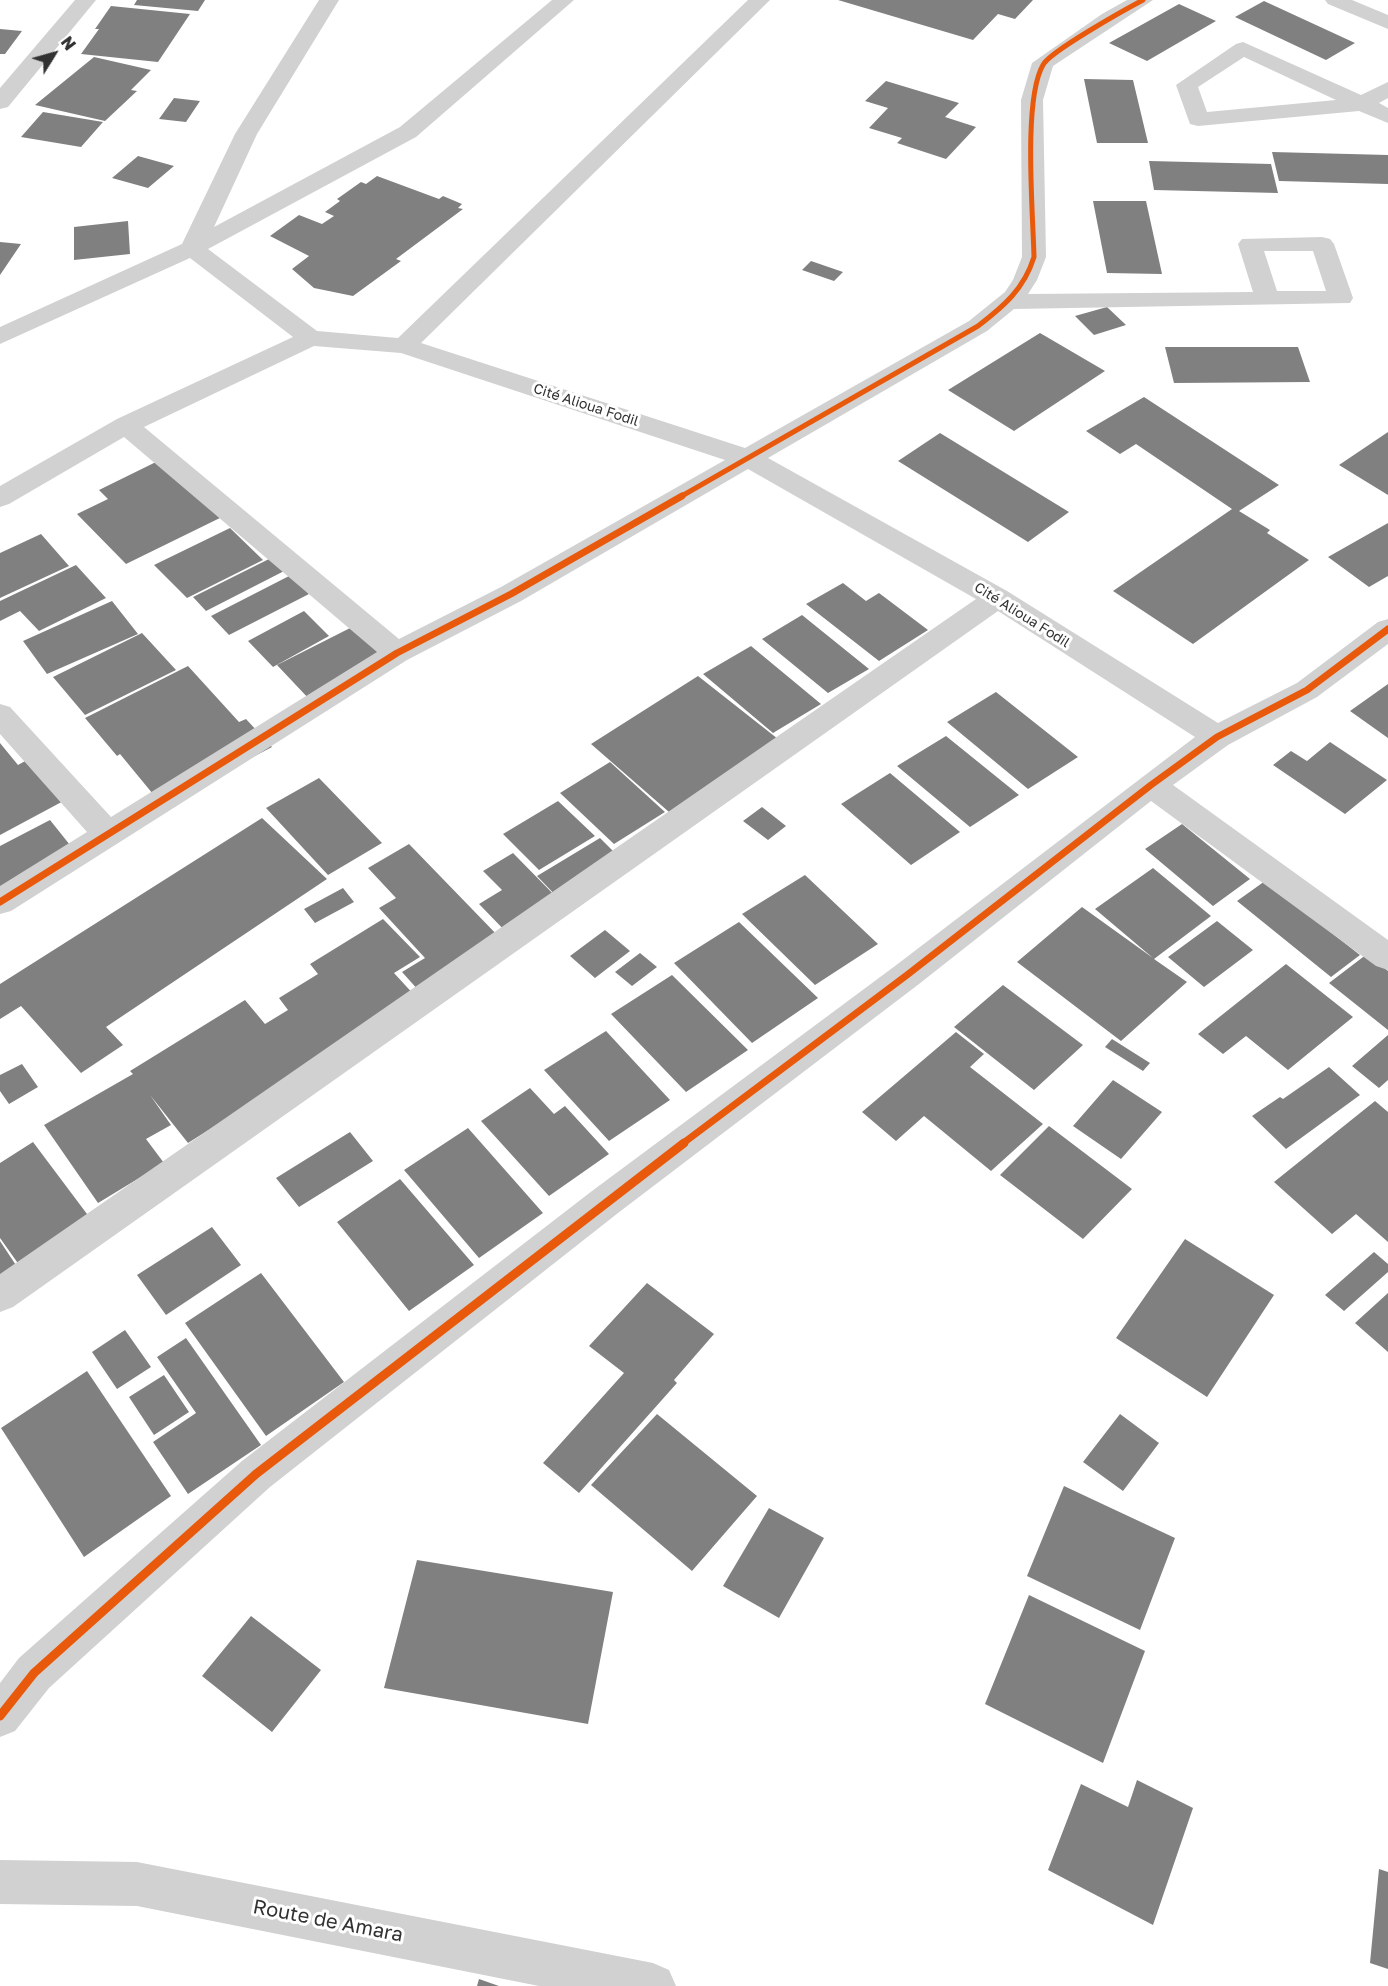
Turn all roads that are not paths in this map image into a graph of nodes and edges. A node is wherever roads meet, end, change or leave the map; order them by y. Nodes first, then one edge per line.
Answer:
1 (86, 0) edge
2 (329, 0) edge
3 (564, 0) edge
4 (760, 0) edge
5 (1143, 0) edge
6 (1335, 0) edge
7 (1388, 23) edge
8 (1388, 89) edge
9 (0, 102) edge
10 (1362, 104) junction
11 (1388, 116) edge
12 (192, 248) junction
13 (1267, 298) dead end
14 (1011, 302) junction
15 (0, 336) edge
16 (310, 338) junction
17 (404, 346) junction
18 (126, 426) junction
19 (748, 458) junction
20 (0, 498) edge
21 (997, 598) junction
22 (1388, 629) edge
23 (397, 653) junction
24 (0, 715) edge
25 (1217, 737) junction
26 (1151, 785) junction
27 (109, 836) junction
28 (0, 902) edge
29 (1388, 957) edge
30 (0, 1295) edge
31 (0, 1716) edge
32 (0, 1882) edge
33 (630, 1984) edge

1 - 9 street
2 - 12 street
3 - 12 street
4 - 17 street
5 - 14 street
6 - 7 street
8 - 10 street
10 - 10 street
10 - 11 street
12 - 15 street
12 - 16 street
13 - 14 street
14 - 19 street
16 - 17 street, Cité Alioua Fodil
16 - 18 street
17 - 19 street, Cité Alioua Fodil
18 - 20 street
18 - 23 street
19 - 21 street, Cité Alioua Fodil
19 - 23 street
21 - 25 street, Cité Alioua Fodil
21 - 30 street
22 - 25 street
23 - 27 street
24 - 27 street
25 - 26 street
26 - 29 street
26 - 31 street
27 - 28 street
32 - 33 street, Route de Amara

